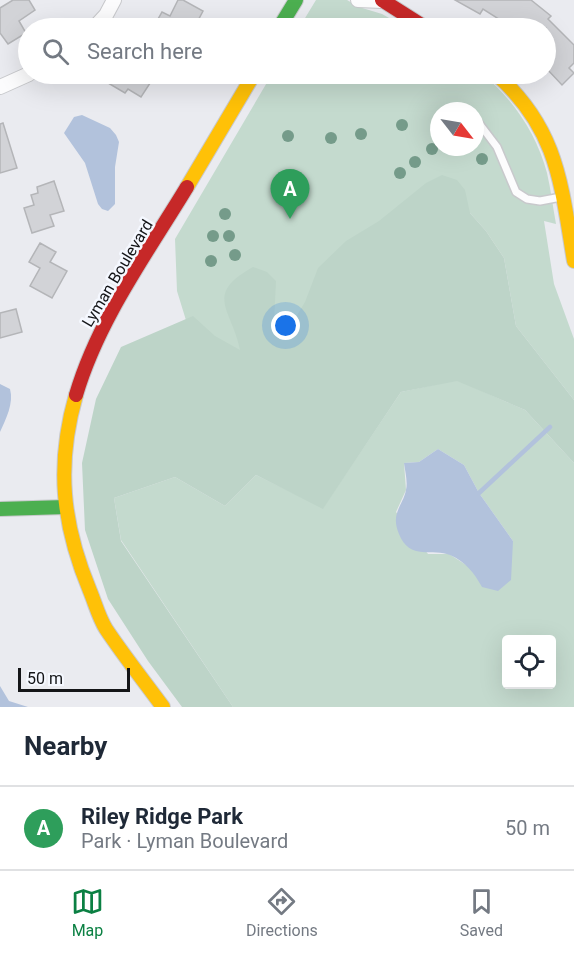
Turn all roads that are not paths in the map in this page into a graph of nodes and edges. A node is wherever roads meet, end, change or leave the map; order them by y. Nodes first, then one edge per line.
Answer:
1 (114, 0) edge
2 (296, 0) edge
3 (358, 0) edge
4 (382, 1) edge
5 (103, 18) edge
6 (285, 18) edge
7 (410, 18) edge
8 (18, 79) edge
9 (248, 84) edge
10 (508, 84) edge
11 (0, 87) edge
12 (484, 130) edge
13 (569, 195) edge
14 (574, 261) edge
15 (66, 507) junction
16 (0, 509) edge
17 (163, 707) edge

1 - 5 street
2 - 6 street
3 - 4 street
4 - 7 street
8 - 11 street
9 - 15 street, Lyman Boulevard
10 - 13 street
12 - 13 lane
13 - 14 street
15 - 16 street
15 - 17 street, Lyman Boulevard

